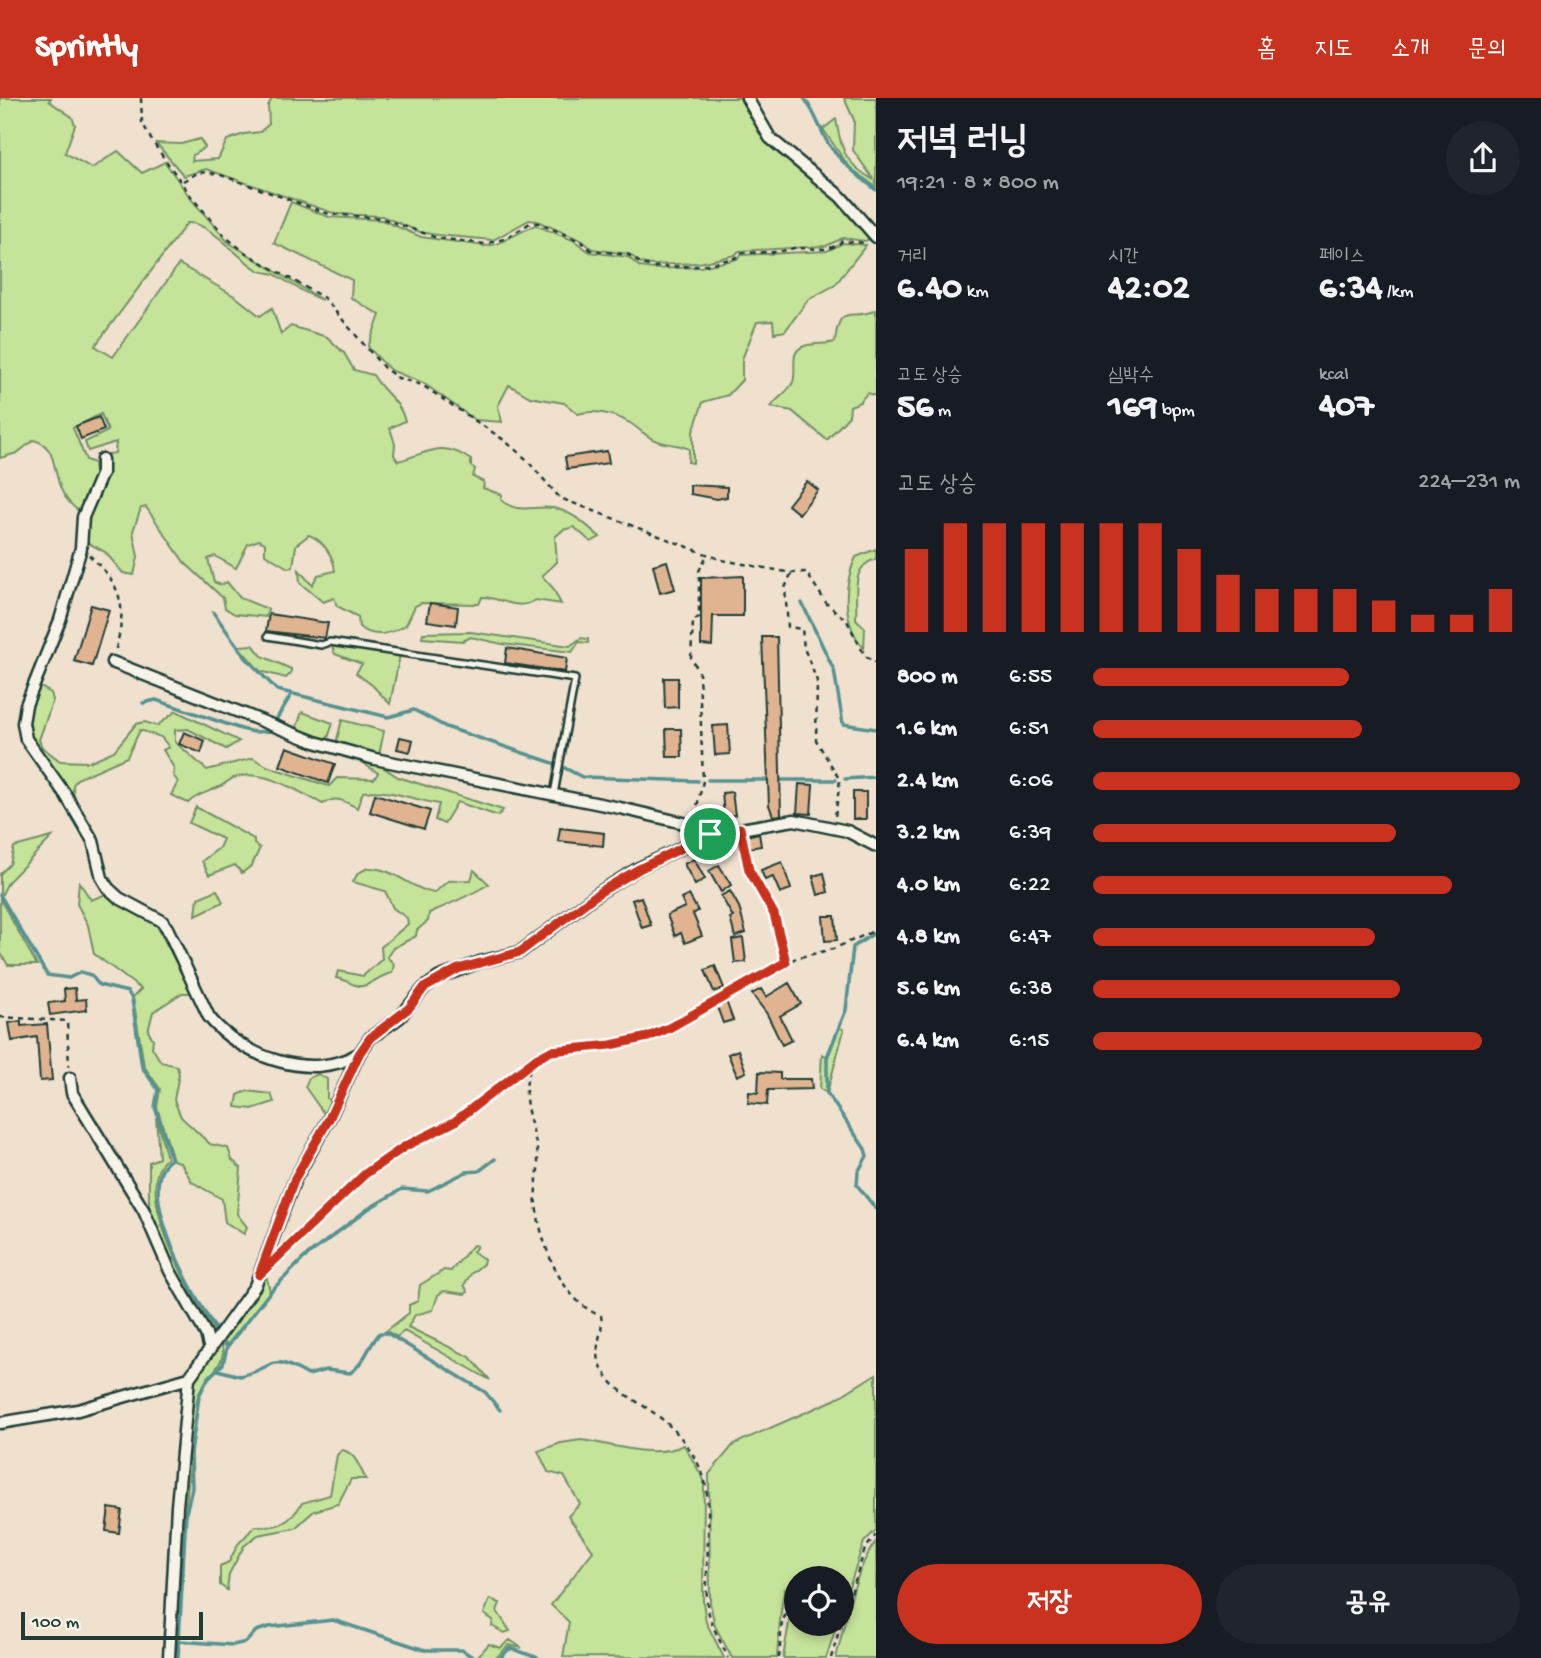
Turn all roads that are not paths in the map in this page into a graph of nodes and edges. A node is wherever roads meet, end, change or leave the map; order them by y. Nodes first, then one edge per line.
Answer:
1 (747, 98) edge
2 (876, 238) edge
3 (102, 459) dead end
4 (268, 636) dead end
5 (112, 662) road end
6 (554, 794) junction
7 (710, 834) junction
8 (876, 846) edge
9 (359, 1054) junction
10 (70, 1078) road end
11 (210, 1350) junction
12 (188, 1378) junction
13 (0, 1423) edge
14 (169, 1658) edge

1 - 2 street
3 - 9 street
4 - 6 lane
5 - 6 street
6 - 7 street
7 - 8 street
7 - 9 street
9 - 11 street
10 - 11 street
11 - 12 street
12 - 13 street
12 - 14 street

